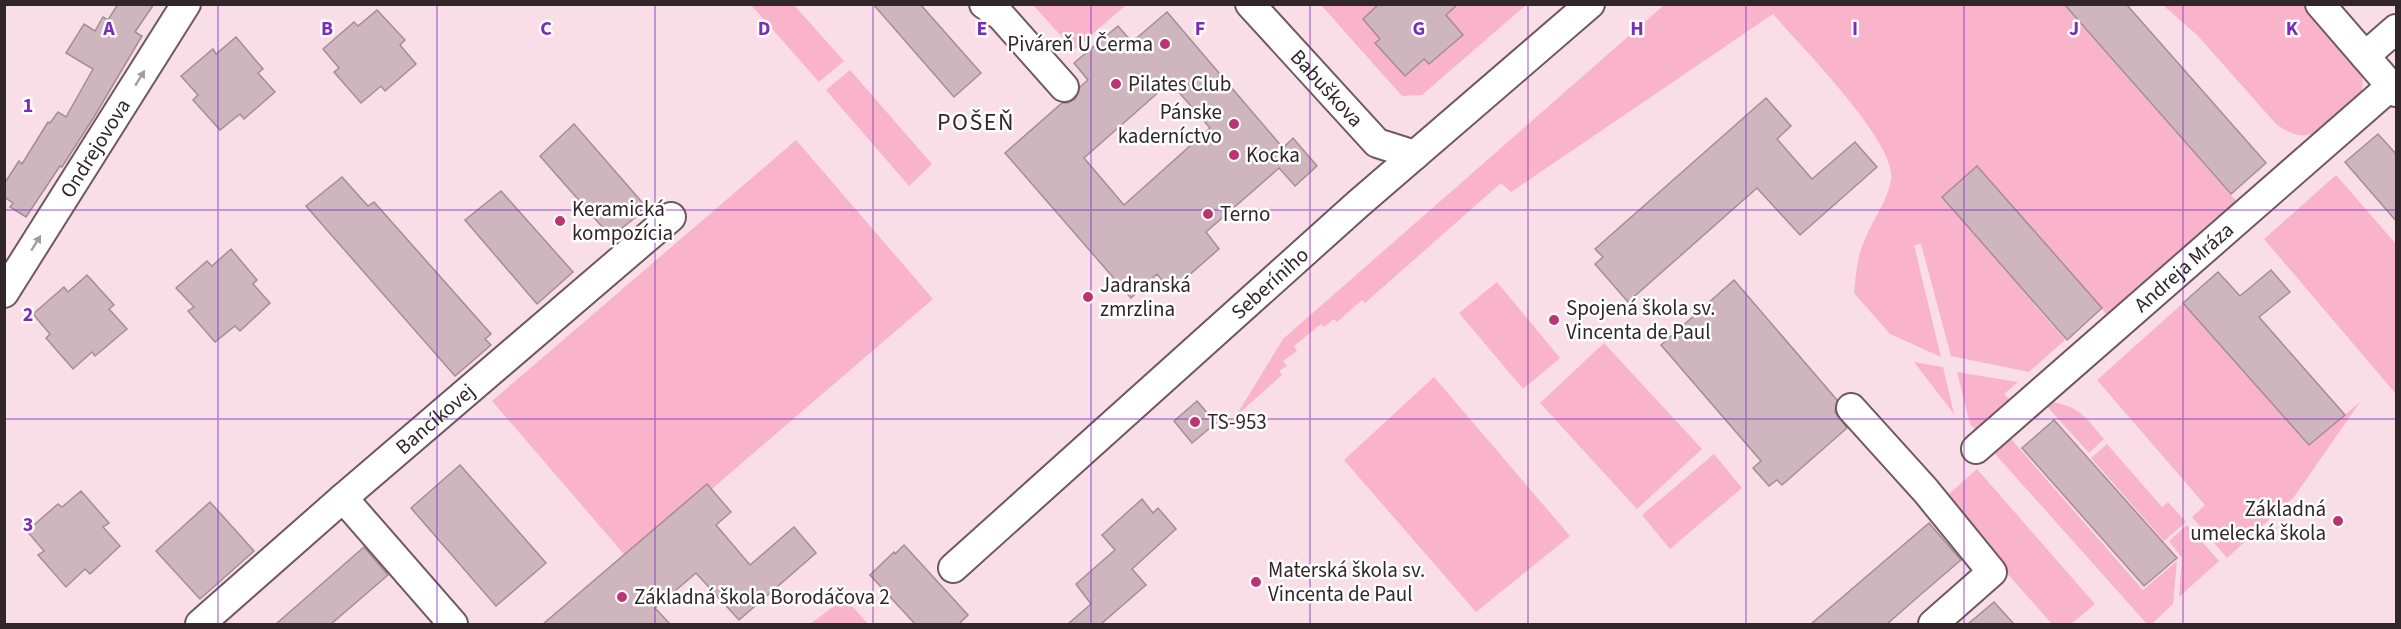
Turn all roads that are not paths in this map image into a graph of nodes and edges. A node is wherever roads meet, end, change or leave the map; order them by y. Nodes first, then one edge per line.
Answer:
1 (186, 4) edge
2 (984, 4) edge
3 (1250, 4) edge
4 (1590, 4) edge
5 (2320, 4) edge
6 (2397, 28) edge
7 (2365, 56) junction
8 (1064, 87) dead end
9 (2394, 89) edge
10 (1415, 155) junction
11 (671, 217) dead end
12 (4, 293) edge
13 (1851, 408) dead end
14 (1976, 449) dead end
15 (343, 498) junction
16 (953, 568) dead end
17 (200, 624) edge
18 (453, 624) edge
19 (1934, 624) edge

12 -> 1 street, Ondrejovova
2 - 8 street
3 - 10 street, Babuškova
4 - 10 street, Seberíniho
5 - 7 street
6 - 7 street
7 - 9 street
9 - 14 street, Andreja Mráza
10 - 16 street, Seberíniho
11 - 15 street, Bancíkovej
13 - 19 street
15 - 17 street, Bancíkovej
15 - 18 street

